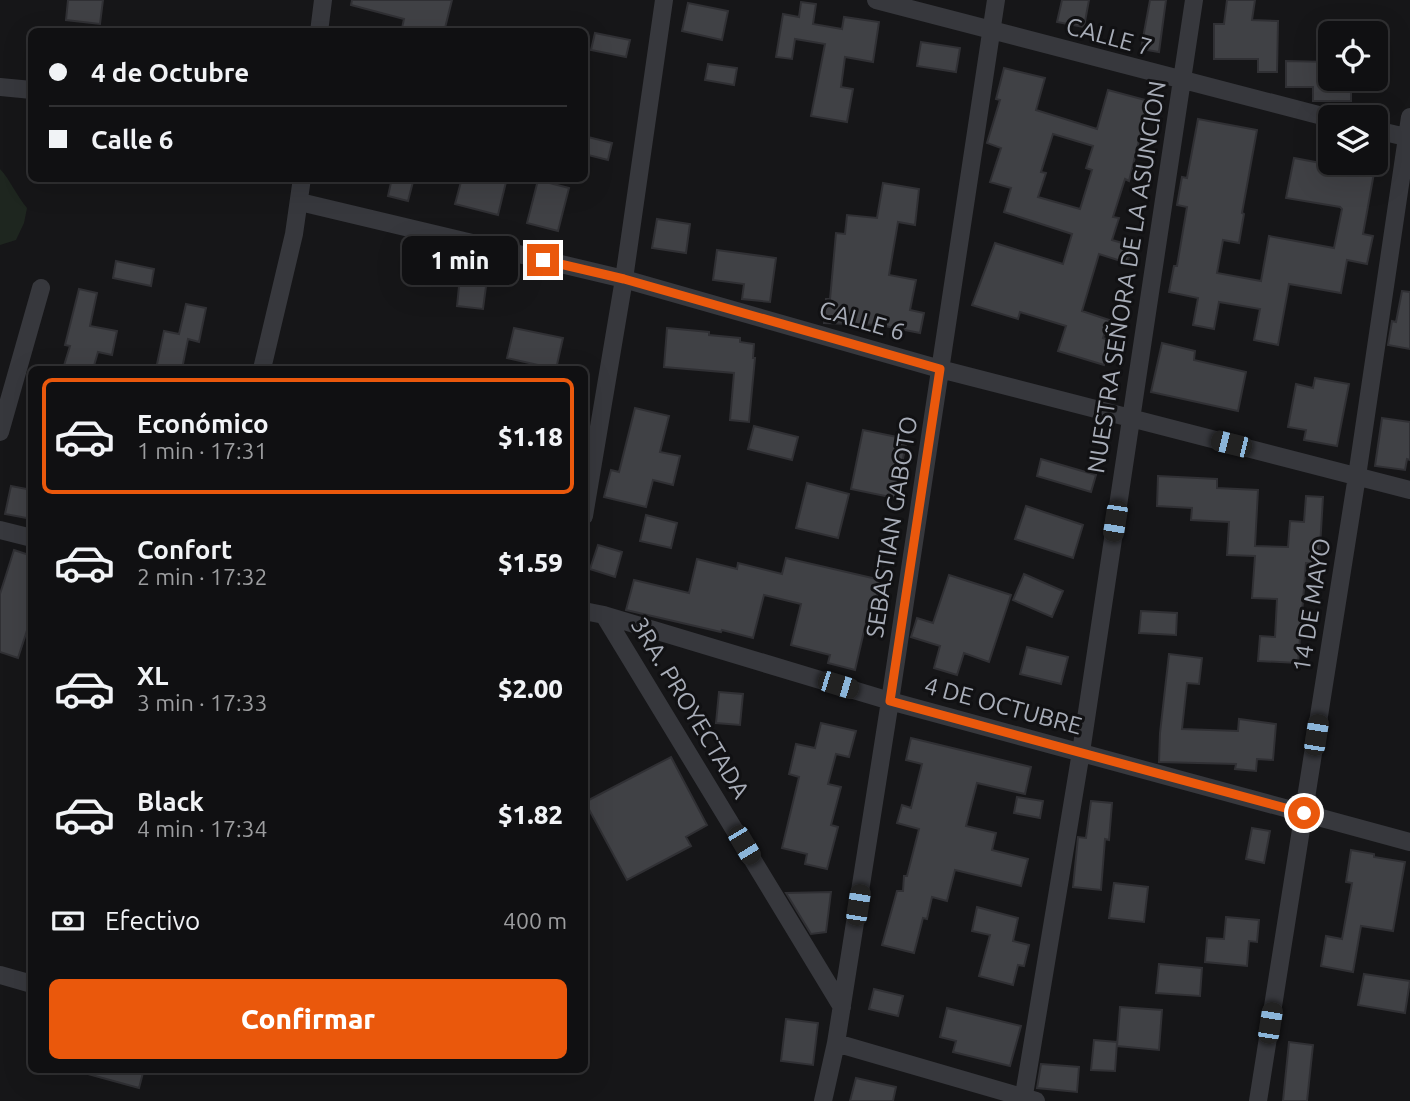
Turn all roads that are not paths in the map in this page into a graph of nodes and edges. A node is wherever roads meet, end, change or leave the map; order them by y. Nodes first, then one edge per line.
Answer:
1 (323, 0) edge
2 (664, 0) edge
3 (876, 0) edge
4 (996, 0) edge
5 (1194, 0) edge
6 (320, 28) edge
7 (991, 31) junction
8 (1182, 81) junction
9 (0, 88) edge
10 (28, 90) edge
11 (1318, 115) edge
12 (1410, 117) edge
13 (1388, 133) edge
14 (1408, 138) edge
15 (302, 182) edge
16 (300, 202) junction
17 (624, 279) junction
18 (41, 288) dead end
19 (263, 366) edge
20 (940, 369) junction
21 (1131, 418) junction
22 (0, 432) edge
23 (1357, 476) junction
24 (1410, 490) edge
25 (588, 492) edge
26 (0, 530) edge
27 (28, 537) edge
28 (588, 612) edge
29 (604, 615) junction
30 (890, 701) junction
31 (1081, 752) junction
32 (1304, 813) junction
33 (1410, 842) edge
34 (0, 975) edge
35 (28, 983) edge
36 (842, 1007) junction
37 (836, 1043) junction
38 (1028, 1100) edge
39 (823, 1101) edge
40 (1258, 1101) edge

1 - 6 street
2 - 17 street
3 - 7 street, CALLE 7
4 - 7 street, SEBASTIAN GABOTO
5 - 8 street, NUESTRA SEÑORA DE LA ASUNCION
7 - 8 street, CALLE 7
7 - 20 street, SEBASTIAN GABOTO
8 - 11 street, CALLE 7
8 - 21 street, NUESTRA SEÑORA DE LA ASUNCION
9 - 10 street
12 - 14 street, 14 DE MAYO
13 - 14 street
14 - 23 street, 14 DE MAYO
15 - 16 street
16 - 17 street, CALLE 6
16 - 19 street
17 - 20 street, CALLE 6
17 - 25 street
18 - 22 street
20 - 21 street, CALLE 6
20 - 30 street, SEBASTIAN GABOTO
21 - 23 street, CALLE 6
21 - 31 street, NUESTRA SEÑORA DE LA ASUNCION
23 - 24 street, CALLE 6
23 - 32 street, 14 DE MAYO
26 - 27 street
28 - 29 street, 4 DE OCTUBRE
29 - 30 street, 4 DE OCTUBRE
29 - 36 street, 3RA. PROYECTADA
30 - 31 street, 4 DE OCTUBRE
30 - 36 street, SEBASTIAN GABOTO
31 - 32 street, 4 DE OCTUBRE
31 - 38 street, NUESTRA SEÑORA DE LA ASUNCION
32 - 33 street, 4 DE OCTUBRE
32 - 40 street, 14 DE MAYO
34 - 35 street
36 - 37 street, SEBASTIAN GABOTO
37 - 38 street
37 - 39 street, SEBASTIAN GABOTO

